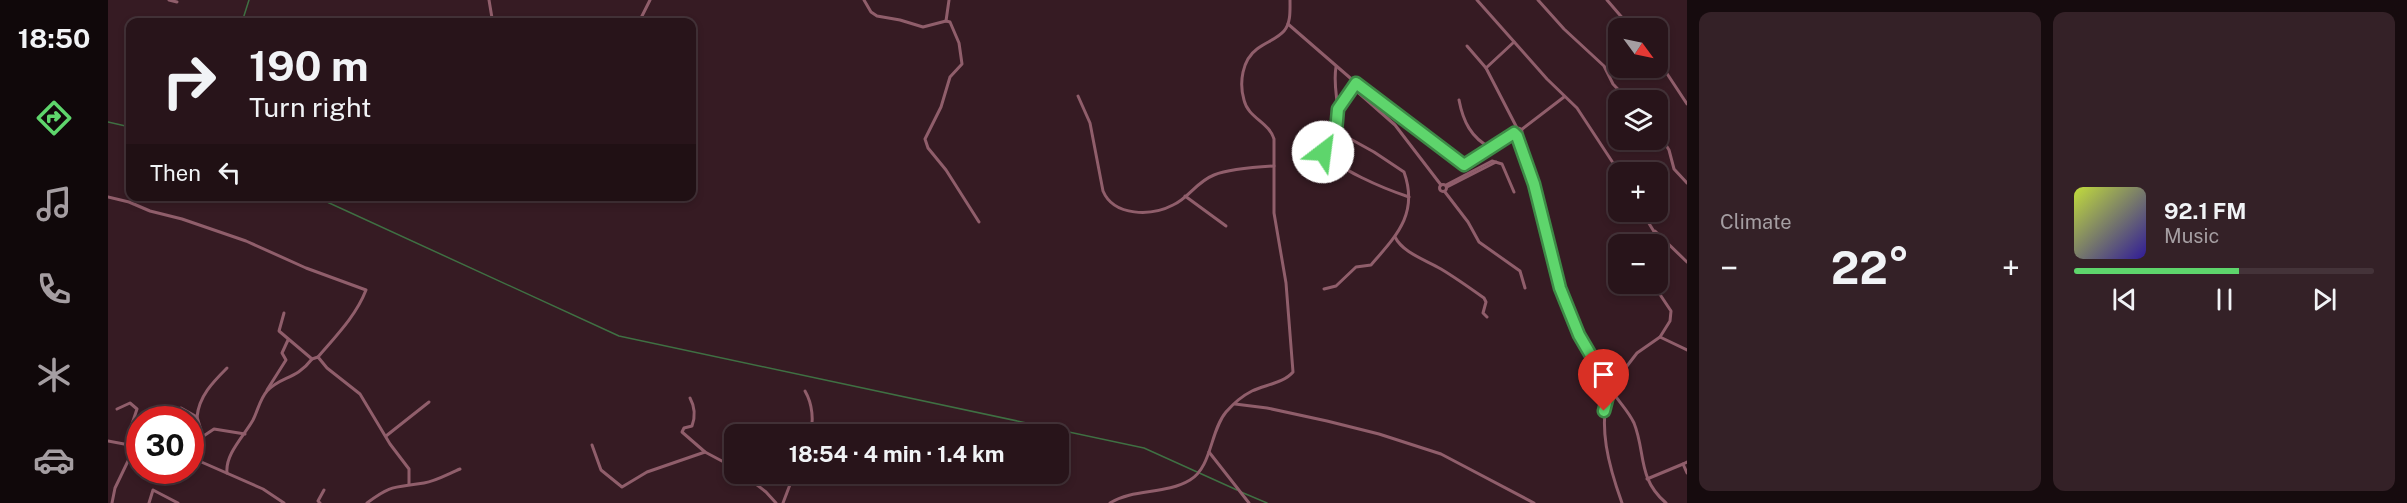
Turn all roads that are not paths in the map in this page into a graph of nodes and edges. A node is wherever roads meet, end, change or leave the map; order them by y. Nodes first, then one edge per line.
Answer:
1 (169, 0) edge
2 (489, 0) edge
3 (650, 0) edge
4 (864, 0) edge
5 (949, 0) edge
6 (1290, 0) edge
7 (1477, 0) edge
8 (1538, 0) edge
9 (1607, 0) edge
10 (177, 2) dead end
11 (492, 18) edge
12 (641, 18) edge
13 (1622, 18) edge
14 (946, 21) junction
15 (1288, 24) junction
16 (1514, 42) junction
17 (1467, 46) dead end
18 (1336, 67) junction
19 (1486, 68) junction
20 (1668, 75) edge
21 (1356, 83) junction
22 (1353, 88) junction
23 (1619, 90) edge
24 (1078, 96) dead end
25 (1564, 97) junction
26 (1459, 100) dead end
27 (1687, 104) edge
28 (1338, 109) junction
29 (1519, 129) junction
30 (1336, 131) junction
31 (1515, 135) junction
32 (1491, 148) junction
33 (1668, 148) edge
34 (1496, 162) junction
35 (1612, 162) edge
36 (1468, 164) junction
37 (1274, 166) junction
38 (1475, 171) junction
39 (1687, 183) edge
40 (1445, 187) junction
41 (1514, 192) dead end
42 (1185, 196) junction
43 (108, 197) edge
44 (1408, 197) junction
45 (979, 222) dead end
46 (1648, 222) edge
47 (1226, 226) dead end
48 (1652, 228) junction
49 (1655, 234) edge
50 (1395, 237) junction
51 (1687, 262) edge
52 (1525, 288) dead end
53 (1324, 289) dead end
54 (1659, 294) edge
55 (284, 313) dead end
56 (1487, 317) dead end
57 (1660, 337) junction
58 (288, 340) junction
59 (1687, 350) edge
60 (318, 357) junction
61 (312, 359) junction
62 (227, 368) dead end
63 (1610, 388) junction
64 (267, 391) junction
65 (805, 391) dead end
66 (690, 398) dead end
67 (429, 402) dead end
68 (1235, 404) junction
69 (134, 406) edge
70 (199, 406) edge
71 (117, 409) dead end
72 (812, 424) edge
73 (245, 434) junction
74 (386, 436) junction
75 (204, 437) edge
76 (108, 441) edge
77 (126, 445) edge
78 (592, 445) dead end
79 (705, 452) junction
80 (1209, 452) junction
81 (724, 462) edge
82 (204, 463) edge
83 (1685, 463) edge
84 (126, 465) edge
85 (460, 469) dead end
86 (227, 473) junction
87 (1687, 473) edge
88 (1647, 479) junction
89 (409, 484) junction
90 (756, 484) edge
91 (790, 484) edge
92 (324, 490) dead end
93 (112, 503) edge
94 (149, 503) edge
95 (178, 503) edge
96 (284, 503) edge
97 (320, 503) edge
98 (367, 503) edge
99 (776, 503) edge
100 (783, 503) edge
101 (1110, 503) edge
102 (1250, 503) edge
103 (1534, 503) edge
104 (1622, 503) edge
105 (1666, 503) edge

1 - 10 street
2 - 11 street
3 - 12 street
4 - 14 street
5 - 14 street
6 - 15 street
7 - 16 street
8 - 23 street
9 - 13 street
14 - 45 street
15 - 18 street
15 - 37 street
16 - 19 street
16 - 25 street
17 - 19 street
18 - 21 street
18 - 28 street
19 - 29 street
20 - 27 street
21 - 22 street
21 - 36 street
22 - 28 street
22 - 40 street
24 - 42 street
25 - 29 street
25 - 35 street
26 - 32 street
28 - 30 street
29 - 31 street
29 - 31 street
30 - 44 street
30 - 44 street
31 - 32 street
31 - 63 street
32 - 36 street
33 - 39 street
34 - 38 street
34 - 40 street
34 - 41 street
36 - 38 street
37 - 42 street
37 - 68 street
38 - 40 street
40 - 52 street
42 - 47 street
43 - 60 street
44 - 50 street
46 - 48 street
48 - 49 street
48 - 51 street
50 - 53 street
50 - 56 street
54 - 57 street
55 - 58 street
57 - 59 street
57 - 63 street
58 - 61 street
58 - 64 street
60 - 61 street
60 - 74 street
61 - 64 street
62 - 70 street
63 - 88 street
63 - 104 street
64 - 73 street
65 - 72 street
66 - 79 street
67 - 74 street
68 - 80 street
68 - 103 street
69 - 71 street
73 - 75 street
73 - 86 street
74 - 89 street
76 - 77 street
78 - 79 street
79 - 81 street
80 - 101 street
80 - 102 street
82 - 86 street
83 - 87 street
83 - 88 street
84 - 93 street
85 - 89 street
86 - 96 street
88 - 105 street
89 - 98 street
90 - 99 street
91 - 100 street
92 - 97 street
94 - 95 street

